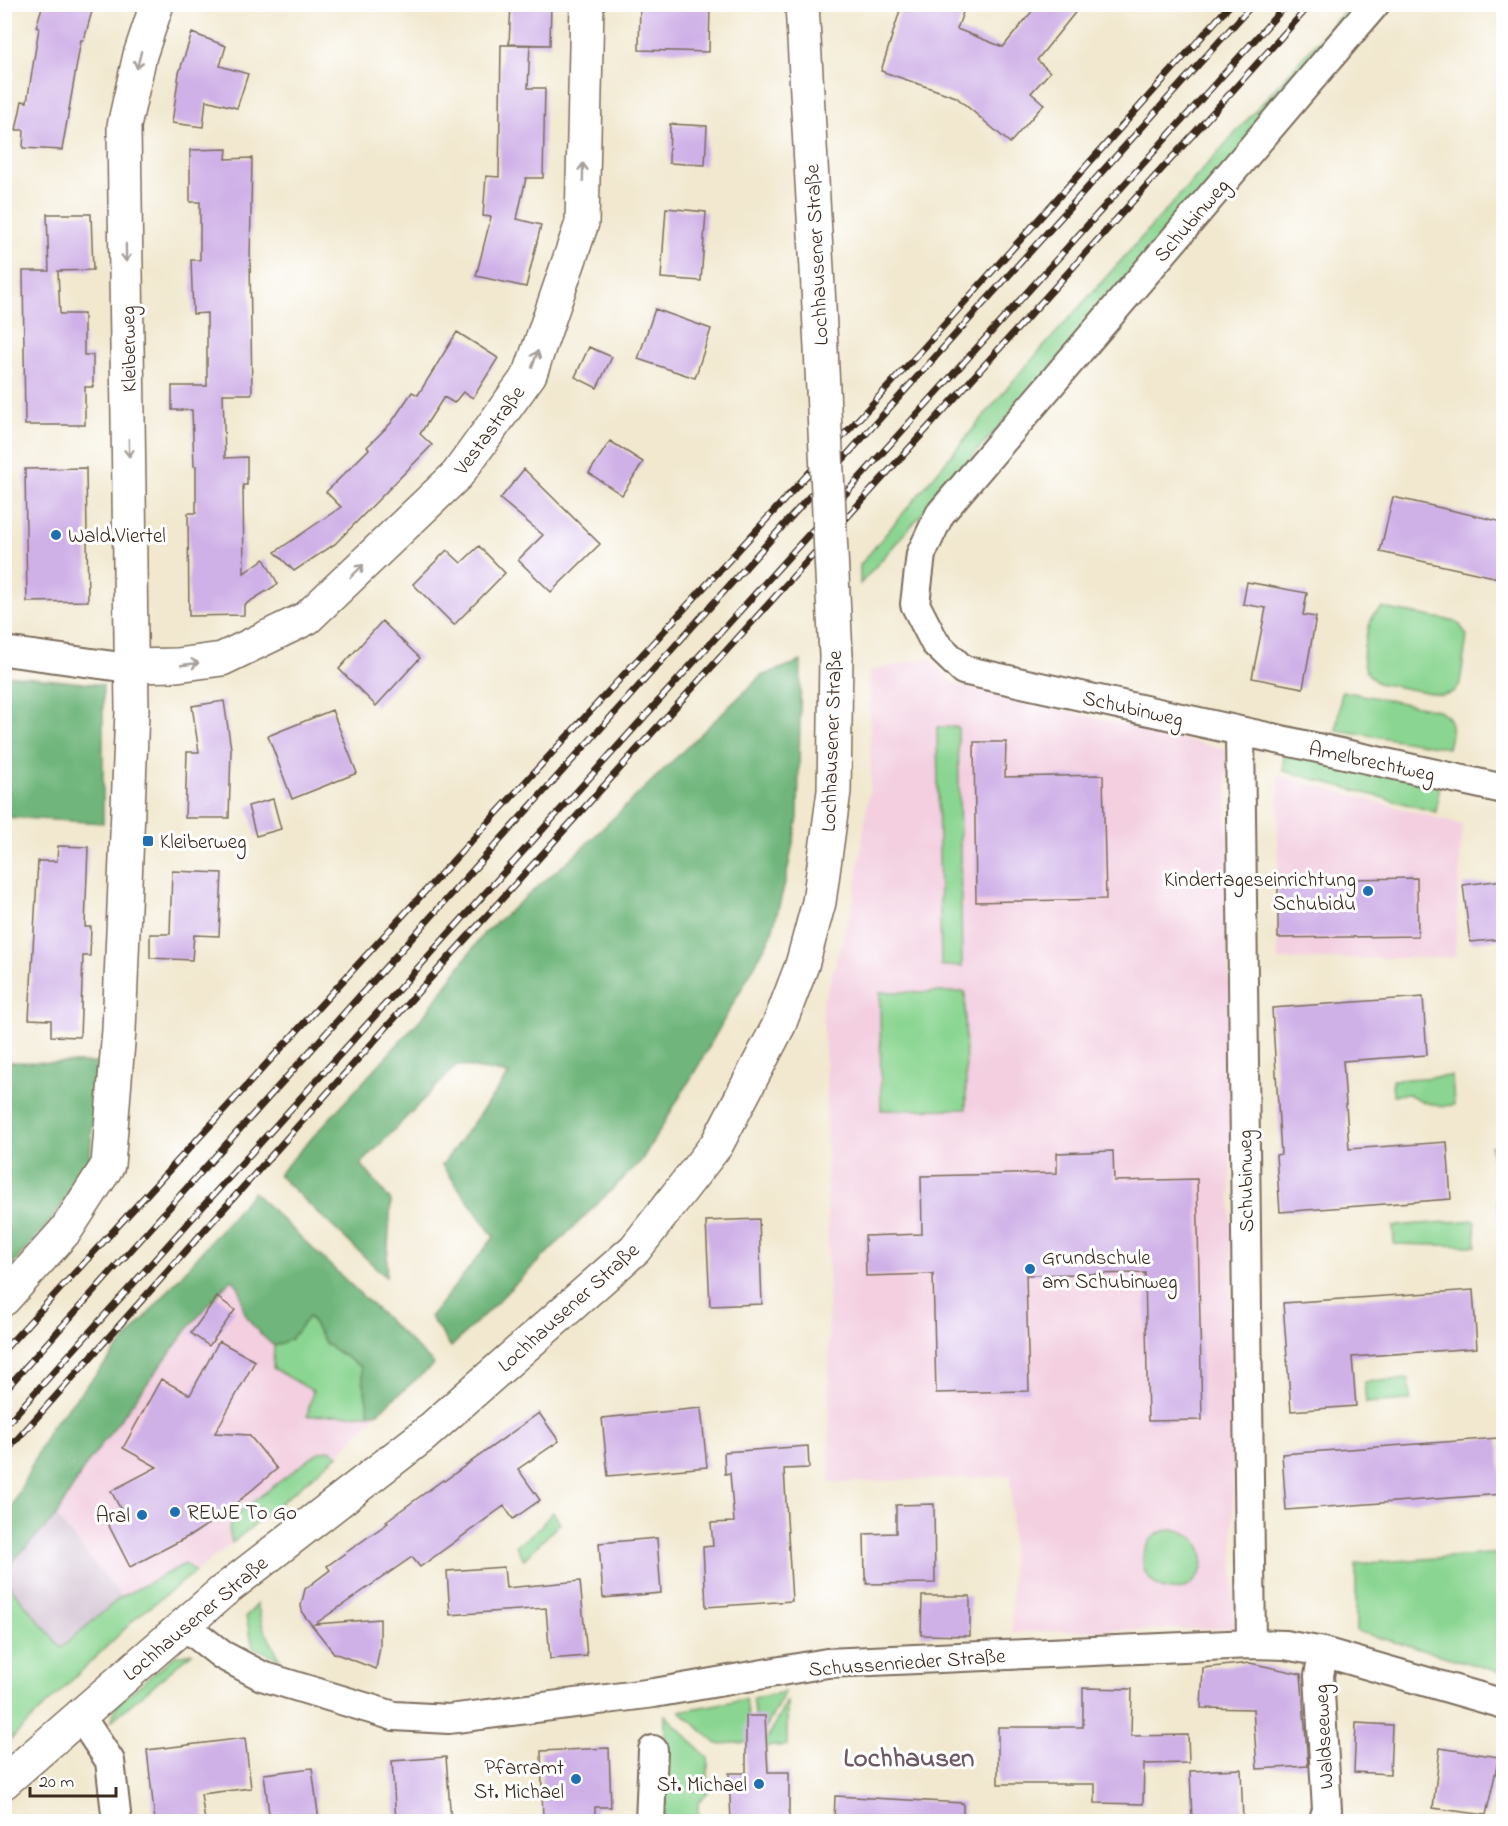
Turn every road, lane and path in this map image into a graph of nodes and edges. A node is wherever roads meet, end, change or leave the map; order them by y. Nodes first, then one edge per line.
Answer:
1 (157, 4) edge
2 (587, 4) edge
3 (802, 4) edge
4 (1375, 4) edge
5 (4, 651) edge
6 (132, 666) junction
7 (1240, 732) junction
8 (1503, 789) edge
9 (4, 1299) edge
10 (184, 1625) junction
11 (1251, 1644) junction
12 (1323, 1652) junction
13 (1503, 1704) edge
14 (80, 1716) junction
15 (653, 1750) dead end
16 (4, 1782) edge
17 (117, 1821) edge
18 (650, 1821) edge
19 (1323, 1821) edge

1 -> 6 main road, Kleiberweg
6 -> 2 main road, Vestastraße
3 - 10 main road, Lochhausener Straße, bridge
4 - 7 street, Schubinweg
5 - 6 street
6 - 9 main road, Kleiberweg
7 - 8 street, Amelbrechtweg
7 - 11 street, Schubinweg
10 - 11 street, Schussenrieder Straße
10 - 14 main road, Lochhausener Straße
11 - 12 street, Schussenrieder Straße
12 - 13 street, Schussenrieder Straße
12 - 19 street, Waldseeweg
14 - 16 main road, Lochhausener Straße
14 - 17 street
15 - 18 street

